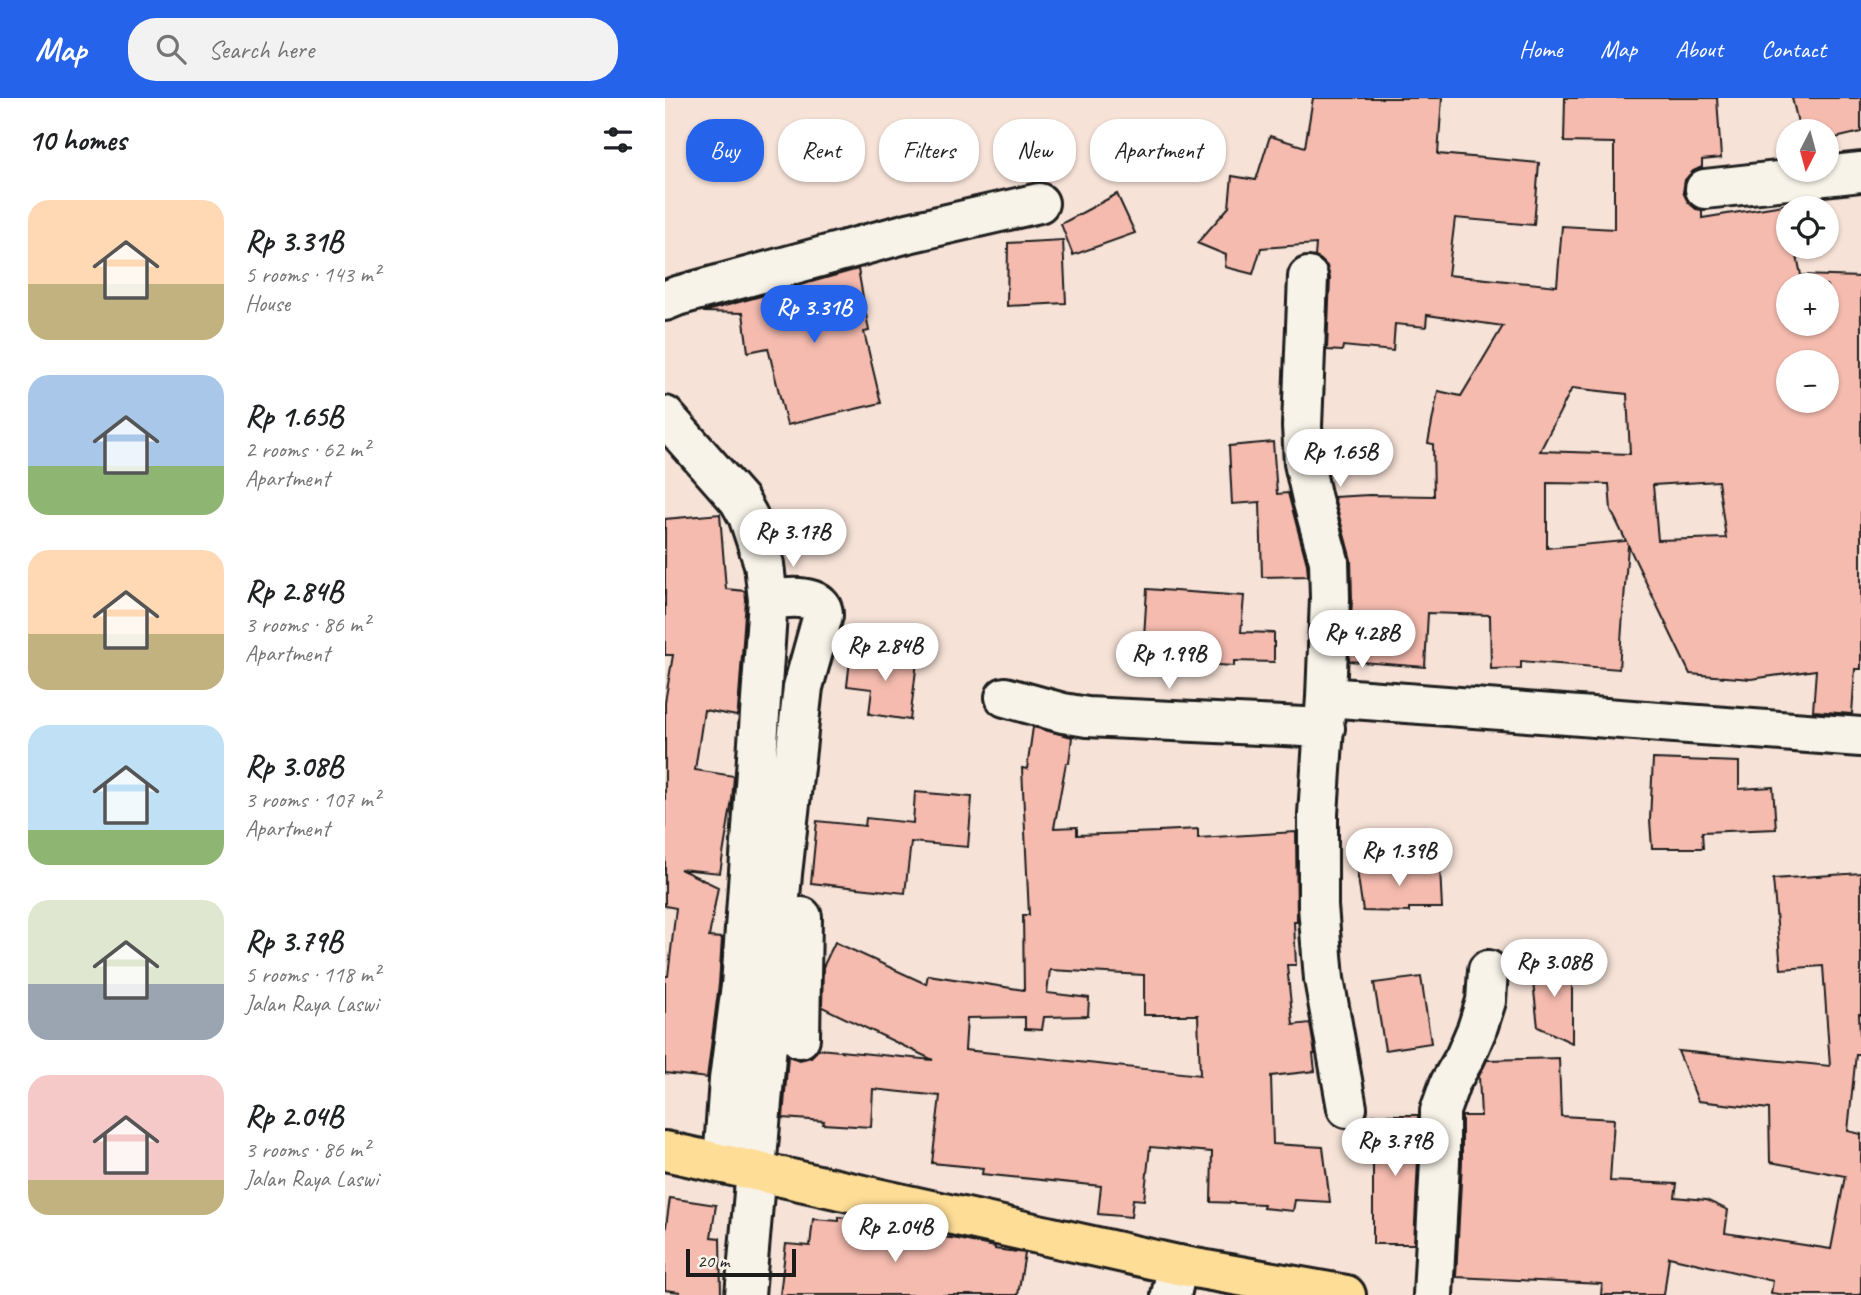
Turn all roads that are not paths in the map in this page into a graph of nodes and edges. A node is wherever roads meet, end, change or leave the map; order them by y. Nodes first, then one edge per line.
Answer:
1 (1861, 172) edge
2 (1705, 189) dead end
3 (1039, 203) dead end
4 (1308, 277) dead end
5 (665, 300) edge
6 (665, 416) edge
7 (785, 600) junction
8 (1005, 697) dead end
9 (1325, 712) junction
10 (1861, 737) edge
11 (766, 873) junction
12 (1488, 970) dead end
13 (800, 1038) dead end
14 (1346, 1108) dead end
15 (665, 1151) edge
16 (739, 1167) junction
17 (1175, 1280) edge
18 (745, 1295) edge
19 (1346, 1295) edge
20 (1433, 1295) edge

1 - 2 street
3 - 5 street
4 - 9 street
6 - 7 street
7 - 11 street
7 - 11 street
8 - 9 street
9 - 10 street
9 - 14 street
11 - 13 street
11 - 16 street
12 - 20 street
15 - 16 main road
16 - 17 main road
16 - 18 street
17 - 19 main road

